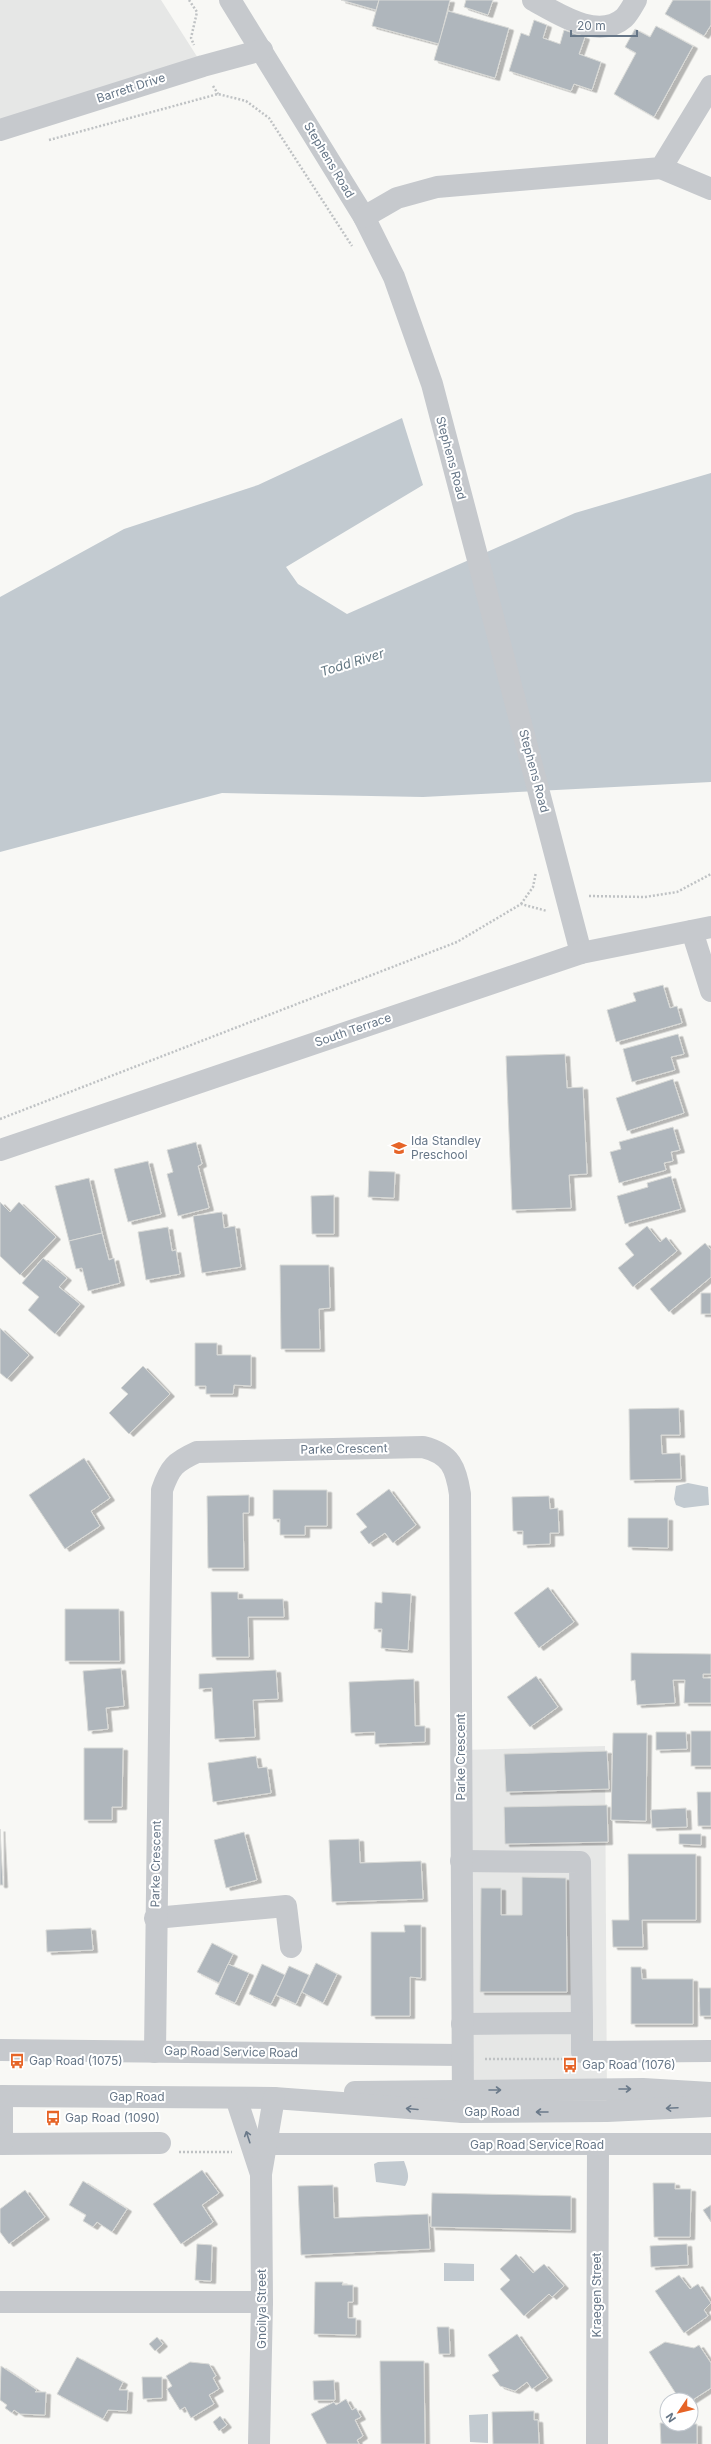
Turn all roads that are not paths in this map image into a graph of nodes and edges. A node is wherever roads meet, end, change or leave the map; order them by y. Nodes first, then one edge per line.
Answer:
1 (230, 0) edge
2 (533, 0) edge
3 (636, 0) edge
4 (262, 50) junction
5 (711, 86) edge
6 (0, 130) edge
7 (661, 168) junction
8 (711, 189) edge
9 (364, 217) junction
10 (701, 929) edge
11 (581, 953) junction
12 (711, 991) edge
13 (0, 1150) edge
14 (461, 1861) junction
15 (156, 1918) junction
16 (291, 1947) dead end
17 (582, 2023) junction
18 (462, 2024) junction
19 (0, 2050) edge
20 (155, 2052) junction
21 (711, 2052) edge
22 (462, 2057) junction
23 (462, 2090) junction
24 (711, 2093) edge
25 (1, 2096) edge
26 (236, 2098) junction
27 (274, 2098) junction
28 (711, 2106) edge
29 (463, 2112) junction
30 (160, 2143) road end
31 (1, 2144) edge
32 (711, 2144) edge
33 (598, 2146) junction
34 (261, 2148) junction
35 (0, 2302) edge
36 (262, 2302) junction
37 (259, 2444) edge
38 (597, 2444) edge

1 - 4 street, Stephens Road
2 - 3 street
4 - 6 street, Barrett Drive
4 - 9 street, Stephens Road
5 - 7 street
7 - 8 street
7 - 9 street
9 - 11 street, Stephens Road
10 - 11 street, South Terrace
10 - 12 street
11 - 13 street, South Terrace
14 - 15 street, Parke Crescent
14 - 17 street
14 - 18 street, Parke Crescent
15 - 16 street
15 - 20 street, Parke Crescent
17 - 18 street
17 - 21 street
18 - 22 street, Parke Crescent
19 - 20 street, Gap Road Service Road
20 - 22 street, Gap Road Service Road
22 - 23 street, Parke Crescent
23 -> 24 street, Gap Road
23 - 27 street, Gap Road
23 - 29 street, Parke Crescent
25 - 26 street, Gap Road
25 - 31 street
26 - 27 street, Gap Road
34 -> 26 street
29 -> 27 street, Gap Road
27 - 34 street, Gnoilya Street
28 -> 29 street, Gap Road
30 - 31 street
32 - 33 street, Gap Road Service Road
33 - 34 street, Gap Road Service Road
33 - 38 street, Kraegen Street
34 - 36 street, Gnoilya Street
35 - 36 street
36 - 37 street, Gnoilya Street

